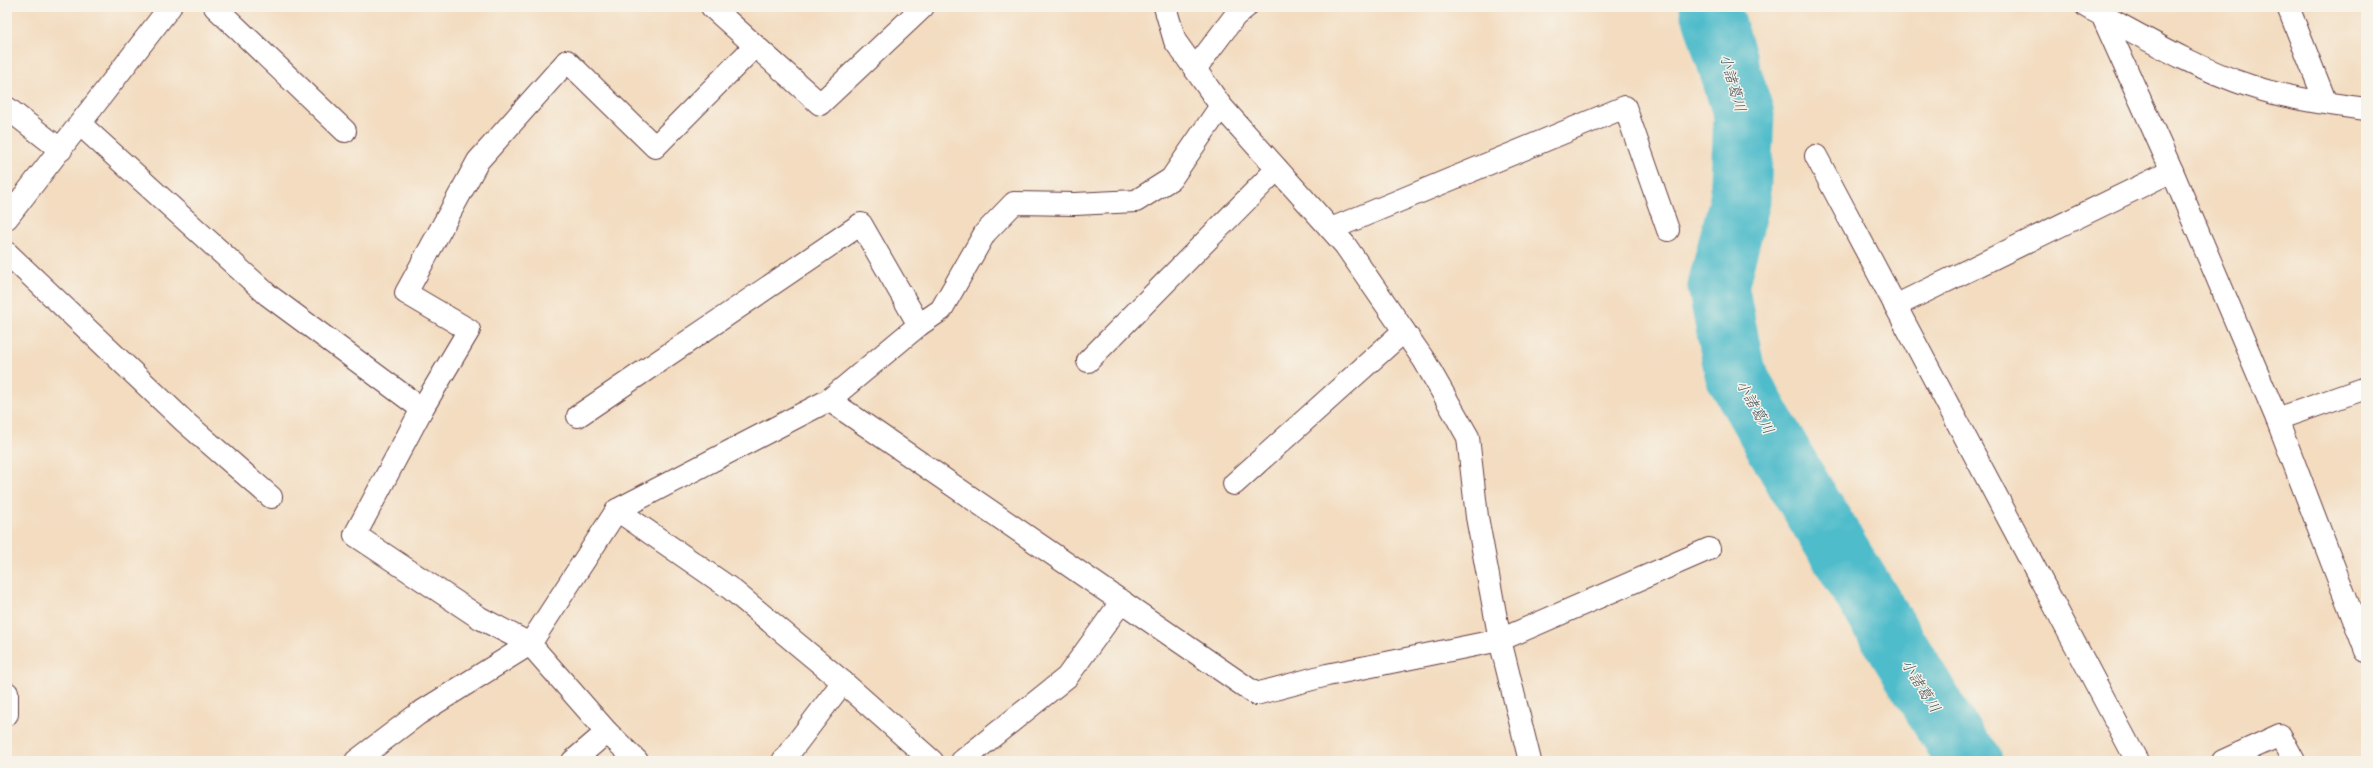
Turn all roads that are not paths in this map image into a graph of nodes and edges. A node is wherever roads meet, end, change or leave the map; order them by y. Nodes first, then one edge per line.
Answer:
1 (170, 7) edge
2 (214, 7) edge
3 (712, 7) edge
4 (923, 7) edge
5 (1166, 7) edge
6 (1246, 7) edge
7 (2288, 7) edge
8 (2094, 11) edge
9 (755, 46) junction
10 (1195, 69) junction
11 (2326, 103) junction
12 (1221, 106) junction
13 (7, 108) edge
14 (2366, 109) edge
15 (81, 124) junction
16 (345, 131) dead end
17 (61, 150) junction
18 (1816, 156) dead end
19 (1278, 169) junction
20 (2172, 171) junction
21 (7, 218) edge
22 (1331, 229) junction
23 (1668, 230) dead end
24 (7, 253) edge
25 (1895, 306) junction
26 (919, 325) junction
27 (1404, 331) junction
28 (1088, 361) dead end
29 (2366, 388) edge
30 (828, 400) junction
31 (422, 409) junction
32 (578, 416) dead end
33 (2277, 419) junction
34 (1234, 484) dead end
35 (271, 497) dead end
36 (617, 510) junction
37 (1709, 549) dead end
38 (1122, 601) junction
39 (1500, 640) junction
40 (530, 644) junction
41 (2366, 651) edge
42 (843, 682) junction
43 (7, 693) edge
44 (7, 714) edge
45 (607, 732) junction
46 (356, 761) edge
47 (573, 761) edge
48 (637, 761) edge
49 (783, 761) edge
50 (932, 761) edge
51 (962, 761) edge
52 (1530, 761) edge
53 (2137, 761) edge
54 (2223, 761) edge
55 (2294, 761) edge

1 - 15 street
2 - 16 street
3 - 9 street
4 - 9 street
5 - 10 street
6 - 10 street
7 - 11 street
8 - 11 street
8 - 20 street
9 - 31 street
10 - 12 street
11 - 14 street
12 - 19 street
12 - 26 street
13 - 17 street
15 - 17 street
15 - 31 street
17 - 21 street
18 - 25 street
19 - 22 street
19 - 28 street
20 - 25 street
20 - 33 street
22 - 23 street
22 - 27 street
24 - 35 street
25 - 53 street
26 - 30 street
26 - 32 street
27 - 34 street
27 - 39 street
29 - 33 street
30 - 36 street
30 - 38 street
31 - 40 street
33 - 41 street
36 - 40 street
36 - 42 street
37 - 39 street
38 - 39 street
38 - 51 street
39 - 52 street
40 - 45 street
40 - 46 street
42 - 49 street
42 - 50 street
43 - 44 street
45 - 47 street
45 - 48 street
54 - 55 street

